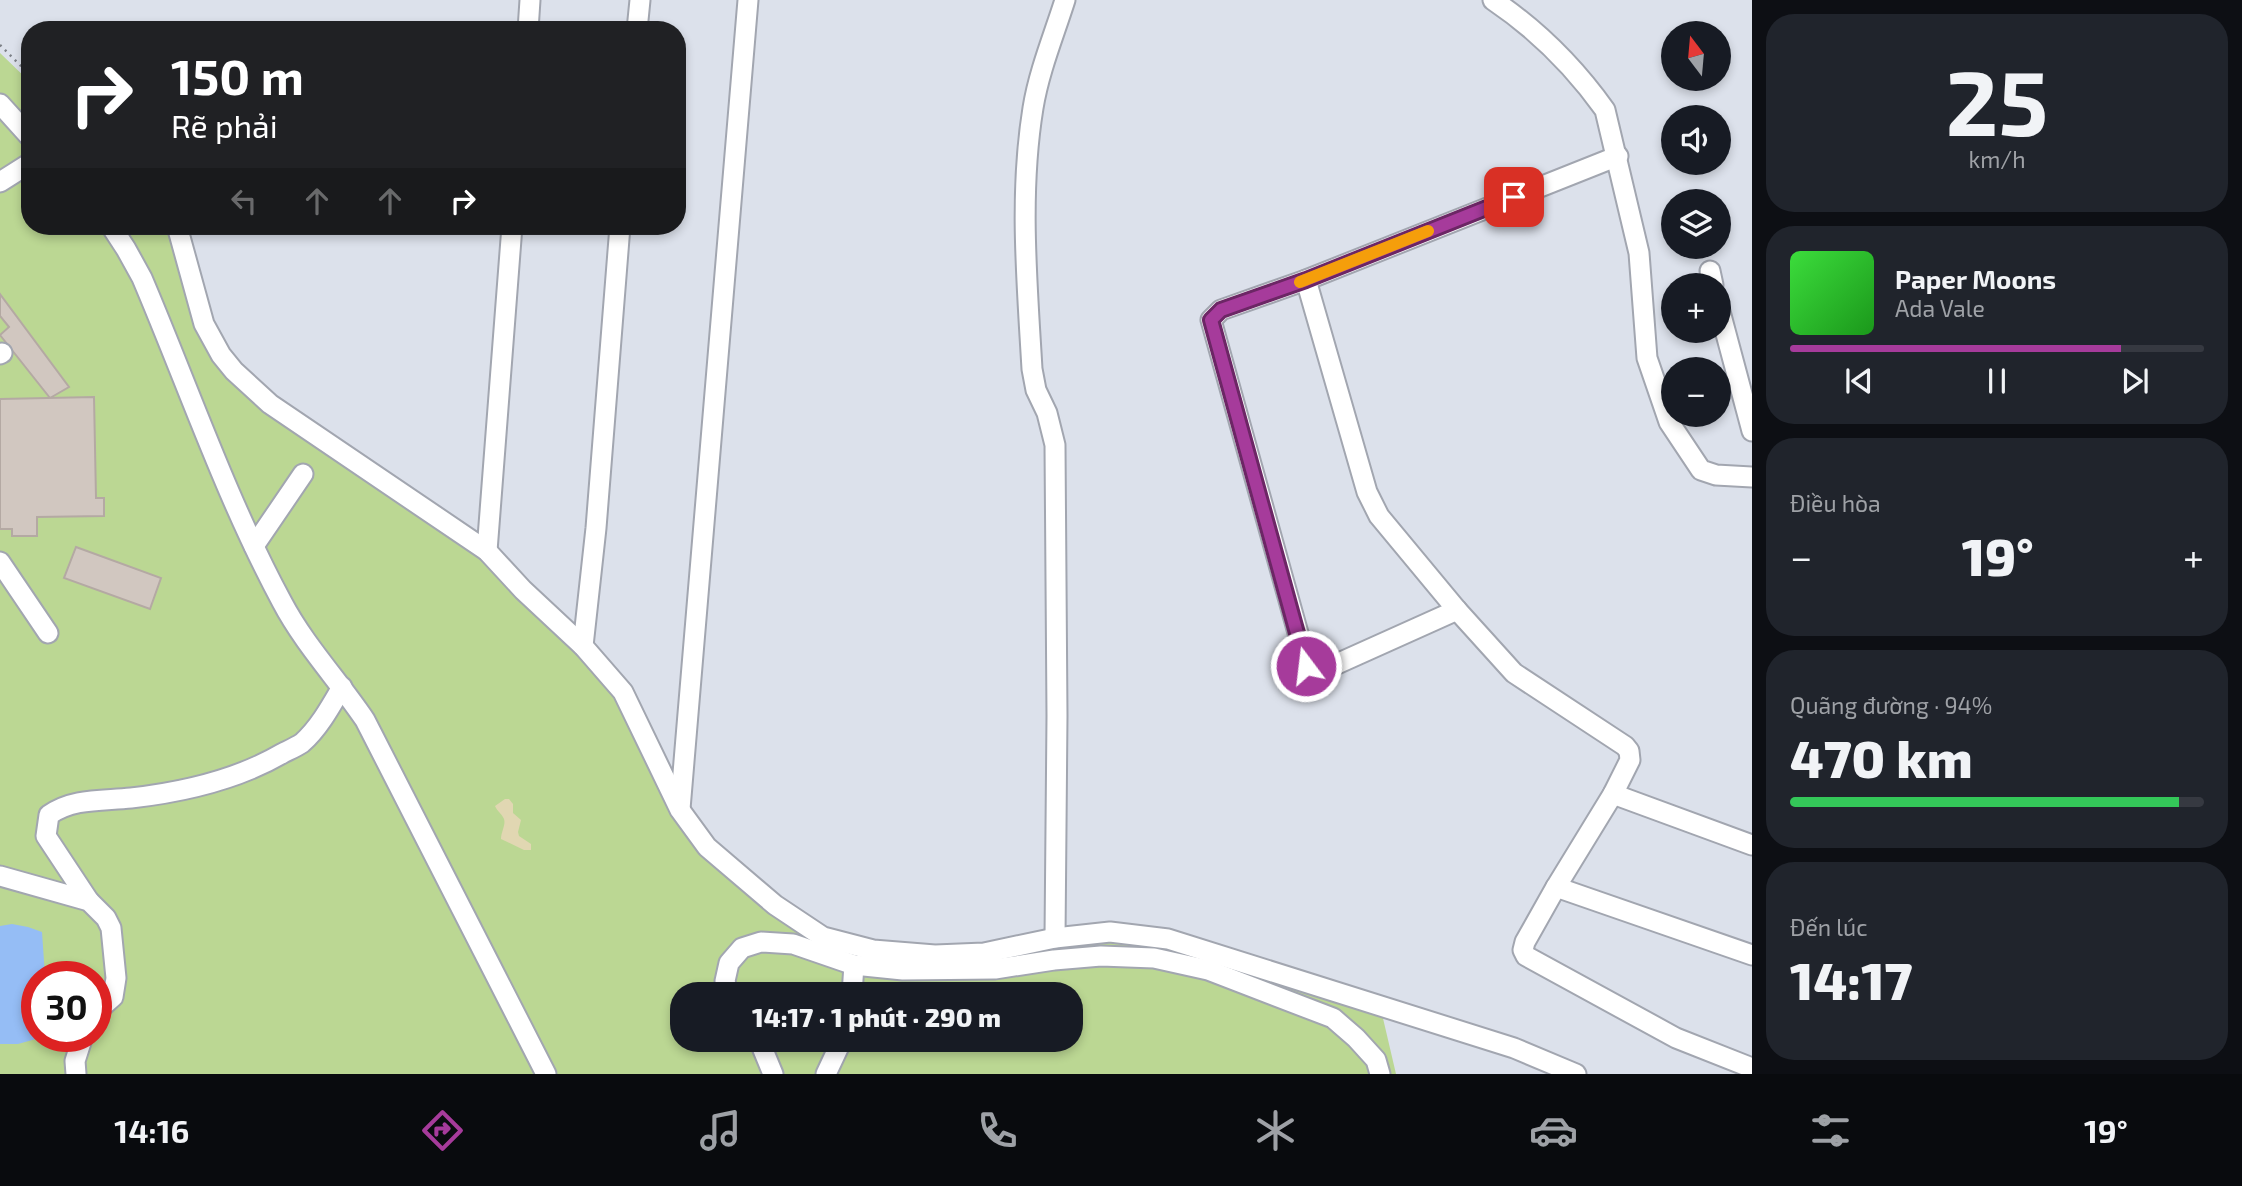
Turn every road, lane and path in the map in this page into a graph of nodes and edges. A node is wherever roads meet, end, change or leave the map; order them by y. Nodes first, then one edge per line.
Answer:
1 (530, 0) edge
2 (640, 0) edge
3 (748, 0) edge
4 (1065, 0) edge
5 (1493, 0) edge
6 (528, 21) edge
7 (638, 21) edge
8 (0, 44) edge
9 (21, 66) edge
10 (0, 104) edge
11 (21, 127) edge
12 (1618, 156) junction
13 (21, 169) edge
14 (0, 182) edge
15 (117, 235) edge
16 (179, 235) edge
17 (511, 235) edge
18 (619, 235) edge
19 (1306, 280) junction
20 (1728, 343) edge
21 (1752, 431) edge
22 (303, 474) dead end
23 (1752, 477) edge
24 (254, 546) junction
25 (487, 551) junction
26 (0, 562) edge
27 (1457, 610) junction
28 (48, 633) dead end
29 (583, 646) junction
30 (342, 687) junction
31 (1613, 794) junction
32 (680, 810) junction
33 (1752, 845) edge
34 (0, 876) edge
35 (1556, 887) junction
36 (89, 901) junction
37 (1055, 938) junction
38 (1752, 955) edge
39 (854, 965) junction
40 (725, 982) edge
41 (853, 982) edge
42 (112, 998) edge
43 (78, 1052) edge
44 (763, 1052) edge
45 (836, 1052) edge
46 (1752, 1068) edge
47 (76, 1074) edge
48 (546, 1074) edge
49 (774, 1074) edge
50 (826, 1074) edge
51 (1380, 1074) edge
52 (1576, 1074) edge

1 - 6 street
2 - 7 street
3 - 32 street
4 - 37 street
5 - 12 street
8 - 9 path
10 - 11 street
12 - 19 street
12 - 23 street
13 - 14 street
15 - 24 street
16 - 25 street
17 - 25 street
18 - 29 street
19 - 27 street
19 - 27 street
20 - 21 street
22 - 24 street
24 - 30 street
25 - 29 street
26 - 28 street
27 - 31 street
29 - 32 street
30 - 36 street
30 - 48 street
31 - 33 street
31 - 35 street
32 - 37 street
34 - 36 street
35 - 38 street
35 - 46 street
36 - 42 street
37 - 52 street
39 - 40 street
39 - 41 street
39 - 51 street
43 - 47 street
44 - 49 street
45 - 50 street

